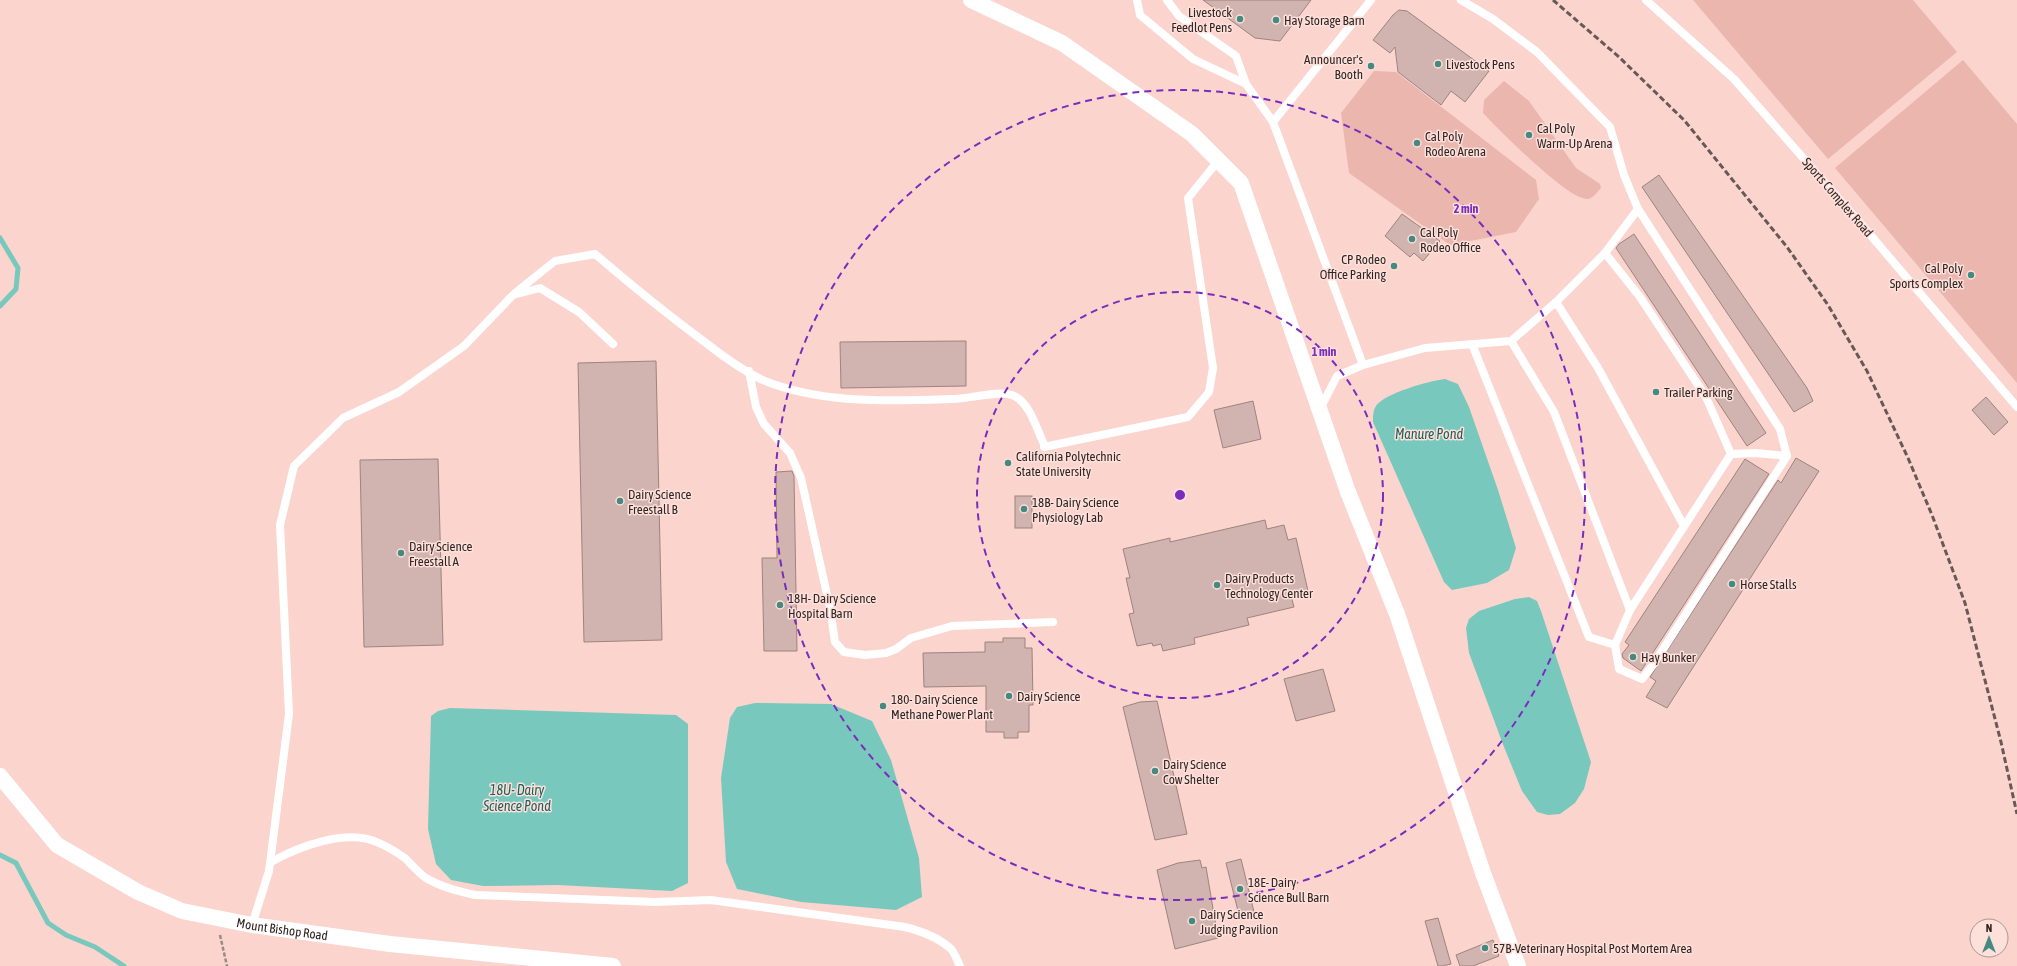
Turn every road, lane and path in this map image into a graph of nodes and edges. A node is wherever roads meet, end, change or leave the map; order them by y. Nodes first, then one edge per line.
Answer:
1 (971, 0) edge
2 (1138, 0) edge
3 (1167, 0) edge
4 (1371, 0) edge
5 (1461, 0) edge
6 (1646, 0) edge
7 (1246, 84) junction
8 (1272, 122) junction
9 (1218, 161) junction
10 (1638, 209) junction
11 (1605, 253) junction
12 (513, 295) junction
13 (1556, 302) junction
14 (1511, 341) junction
15 (613, 344) dead end
16 (1472, 344) junction
17 (1363, 365) junction
18 (749, 371) junction
19 (2017, 407) edge
20 (1319, 409) junction
21 (1731, 454) junction
22 (1786, 456) junction
23 (1684, 526) junction
24 (1630, 610) junction
25 (1053, 622) dead end
26 (1615, 645) junction
27 (0, 776) edge
28 (271, 862) junction
29 (216, 918) junction
30 (252, 925) junction
31 (227, 966) edge
32 (613, 966) edge
33 (960, 966) edge
34 (1518, 966) edge

1 - 9 street
2 - 7 lane
3 - 7 lane
4 - 8 lane
5 - 10 lane
6 - 19 lane, Sports Complex Road
7 - 8 lane
8 - 17 lane
9 - 18 lane
9 - 20 street
10 - 11 lane
10 - 22 lane
11 - 13 lane
11 - 21 lane
12 - 15 lane
12 - 18 lane
12 - 28 lane
13 - 14 lane
13 - 23 lane
14 - 16 lane
14 - 24 lane
16 - 17 lane
16 - 26 lane
17 - 20 lane
18 - 25 lane
20 - 34 street
21 - 22 lane
21 - 23 lane
22 - 26 lane
23 - 24 lane
24 - 26 lane
27 - 29 street, Mount Bishop Road
28 - 30 lane
28 - 33 lane
29 - 30 street, Mount Bishop Road
29 - 31 path
30 - 32 street, Mount Bishop Road

